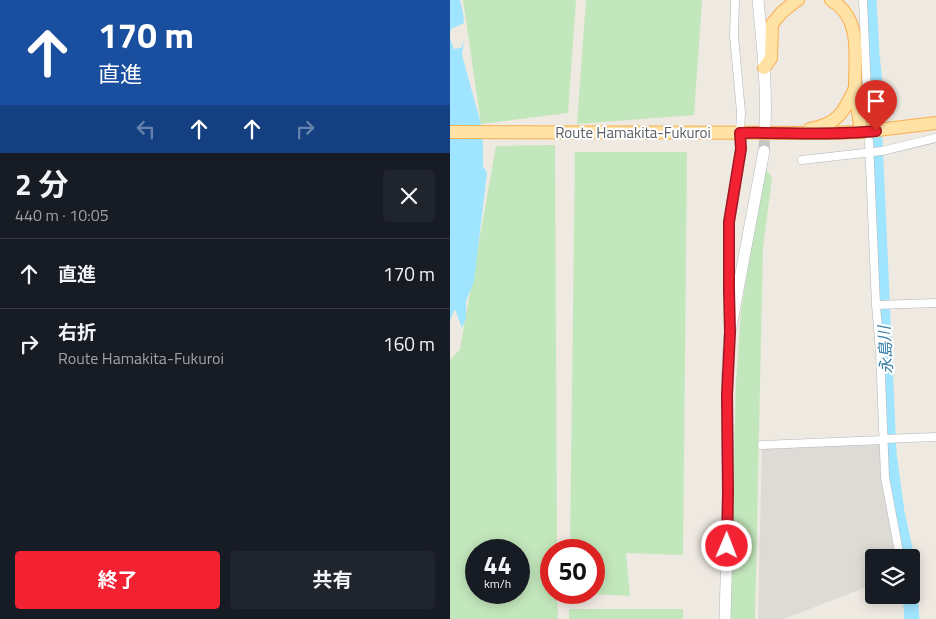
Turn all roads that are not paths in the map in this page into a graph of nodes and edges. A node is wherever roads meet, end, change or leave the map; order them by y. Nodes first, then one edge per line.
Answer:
1 (735, 0) edge
2 (758, 0) edge
3 (798, 0) edge
4 (831, 0) edge
5 (863, 0) edge
6 (764, 68) junction
7 (855, 87) junction
8 (868, 115) tunnel mouth
9 (936, 122) edge
10 (765, 125) tunnel mouth
11 (450, 132) edge
12 (780, 132) junction
13 (734, 133) junction
14 (865, 137) junction
15 (936, 138) edge
16 (764, 151) tunnel mouth
17 (870, 152) junction
18 (802, 160) dead end
19 (936, 303) edge
20 (880, 305) junction
21 (730, 332) junction
22 (936, 437) edge
23 (883, 439) junction
24 (762, 445) dead end
25 (898, 549) edge
26 (725, 619) edge

1 - 13 street
2 - 6 main road
3 - 6 main road
4 - 7 main road
5 - 8 street
6 - 10 main road
7 - 12 main road
7 - 14 main road
9 - 14 main road, Route Hamakita-Fukuroi
11 - 13 main road, Route Hamakita-Fukuroi
12 - 13 main road, Route Hamakita-Fukuroi
12 - 14 main road, Route Hamakita-Fukuroi
13 - 21 street
14 - 17 street
15 - 17 street
16 - 21 main road
17 - 18 street
17 - 20 street
19 - 20 street
20 - 23 street
21 - 26 main road
22 - 23 street
23 - 24 street
23 - 25 street

